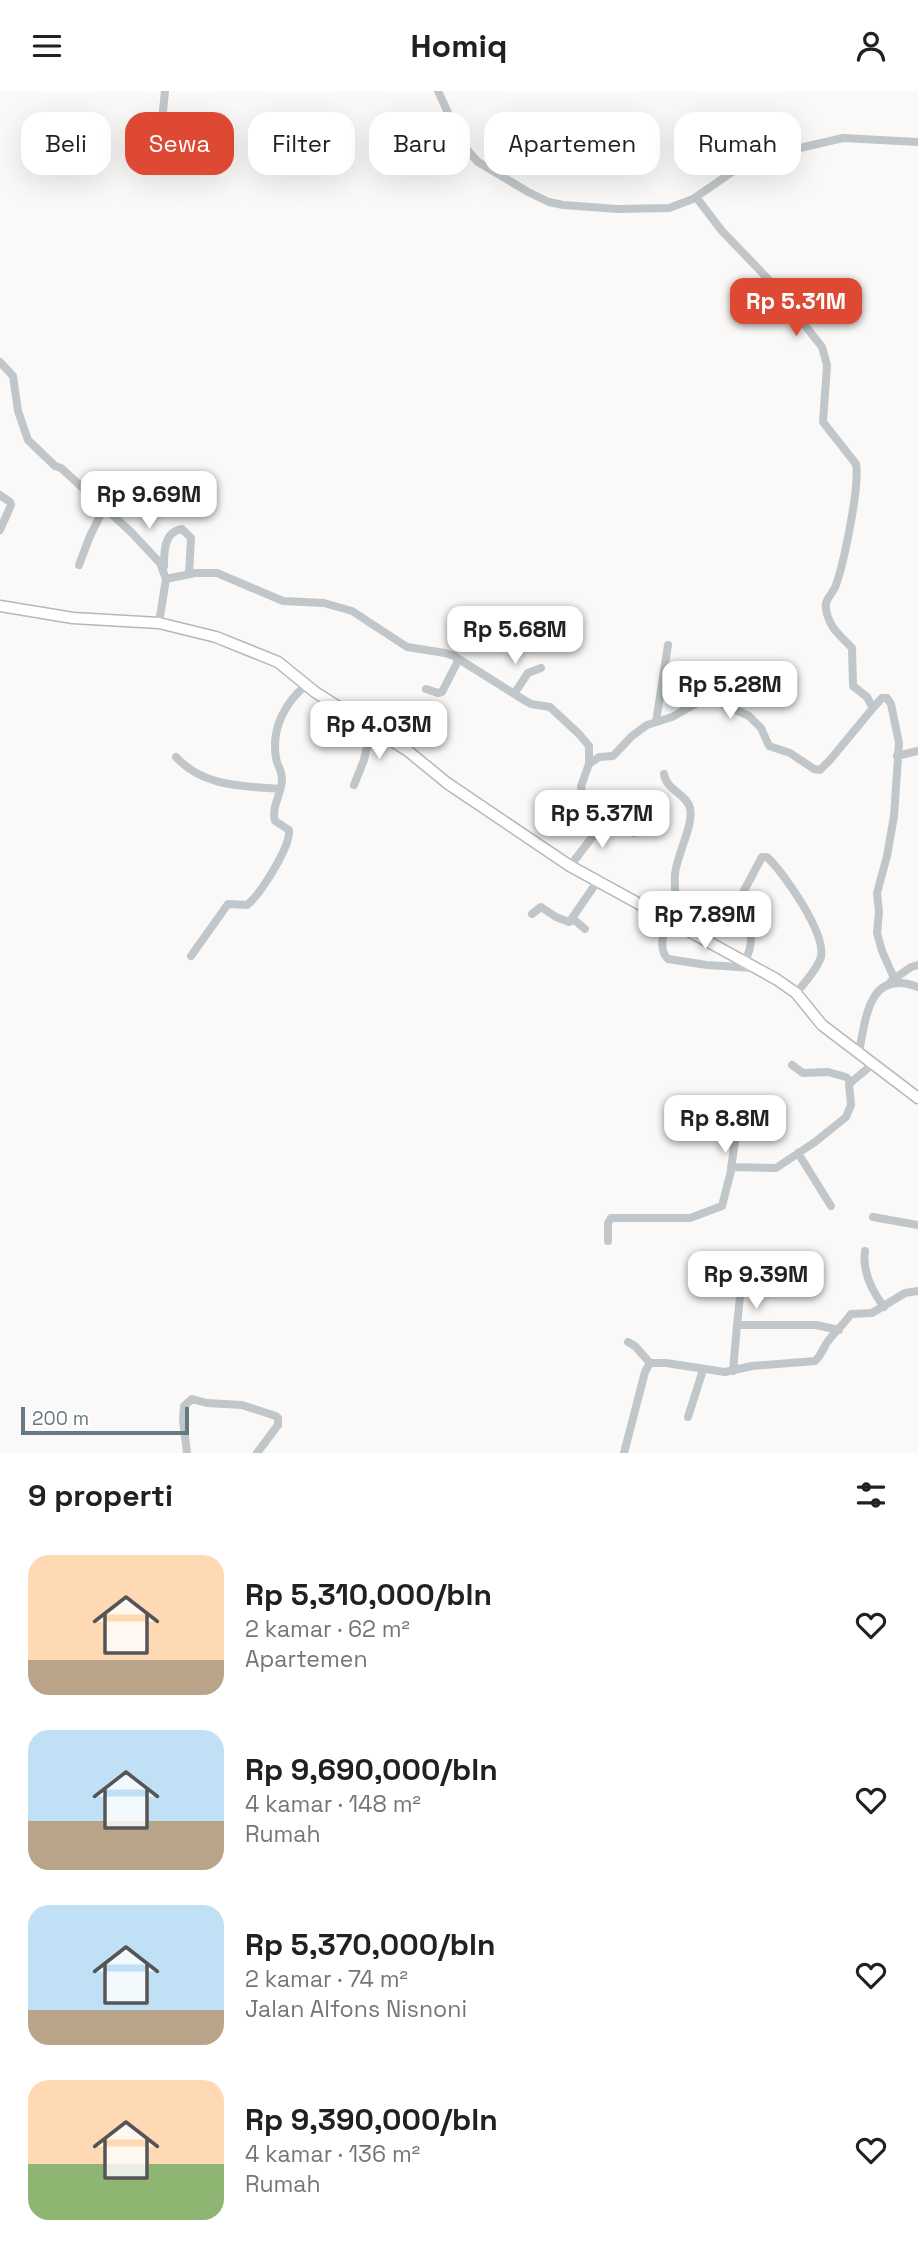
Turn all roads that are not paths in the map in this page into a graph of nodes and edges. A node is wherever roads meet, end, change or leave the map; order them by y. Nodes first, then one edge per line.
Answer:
1 (165, 91) edge
2 (438, 91) edge
3 (163, 112) edge
4 (918, 142) edge
5 (696, 197) junction
6 (0, 362) edge
7 (0, 495) edge
8 (104, 508) junction
9 (0, 530) edge
10 (79, 565) dead end
11 (164, 569) junction
12 (189, 574) junction
13 (166, 579) junction
14 (0, 606) edge
15 (159, 623) junction
16 (668, 645) dead end
17 (459, 659) junction
18 (541, 668) dead end
19 (306, 685) junction
20 (426, 689) dead end
21 (514, 694) junction
22 (873, 708) junction
23 (656, 722) junction
24 (371, 729) junction
25 (918, 751) edge
26 (897, 756) junction
27 (176, 757) dead end
28 (589, 764) junction
29 (664, 774) dead end
30 (354, 785) dead end
31 (280, 789) junction
32 (648, 815) dead end
33 (614, 816) junction
34 (634, 833) dead end
35 (570, 866) junction
36 (597, 882) junction
37 (676, 907) junction
38 (532, 914) dead end
39 (730, 917) junction
40 (669, 920) junction
41 (572, 921) junction
42 (585, 929) dead end
43 (191, 956) dead end
44 (745, 962) junction
45 (918, 965) edge
46 (757, 968) junction
47 (891, 980) junction
48 (918, 987) edge
49 (796, 993) junction
50 (859, 1052) junction
51 (873, 1064) junction
52 (792, 1065) dead end
53 (851, 1082) junction
54 (918, 1097) edge
55 (736, 1105) dead end
56 (798, 1153) junction
57 (731, 1168) junction
58 (831, 1206) dead end
59 (873, 1217) dead end
60 (918, 1226) edge
61 (608, 1241) dead end
62 (865, 1251) dead end
63 (741, 1287) dead end
64 (918, 1291) edge
65 (884, 1307) junction
66 (737, 1325) junction
67 (839, 1330) junction
68 (628, 1342) dead end
69 (650, 1363) junction
70 (703, 1370) junction
71 (733, 1371) junction
72 (688, 1417) dead end
73 (187, 1453) edge
74 (257, 1453) edge
75 (624, 1453) edge

1 - 3 street
2 - 5 street
4 - 5 street
5 - 22 street
6 - 8 street
7 - 9 street
8 - 10 street
8 - 11 street
11 - 12 street
11 - 13 street
12 - 13 street
12 - 17 street
13 - 15 street
14 - 15 main road
15 - 19 main road
16 - 23 street
17 - 20 street
17 - 21 street
18 - 21 street
19 - 24 main road
19 - 31 street
21 - 28 street
22 - 23 street
22 - 26 street
23 - 28 street
24 - 30 street
24 - 35 main road
25 - 26 street
26 - 47 street
27 - 31 street
28 - 33 street
29 - 37 street
31 - 43 street
32 - 33 street
33 - 34 street
33 - 35 street
35 - 36 main road
36 - 40 main road
36 - 41 street
37 - 39 street
37 - 40 street
38 - 41 street
39 - 44 street
39 - 49 street
40 - 44 main road
40 - 46 street
41 - 42 street
44 - 46 main road
45 - 47 street
46 - 49 main road
47 - 48 street
47 - 50 street
49 - 50 main road
50 - 51 main road
51 - 53 street
51 - 54 main road
52 - 53 street
53 - 56 street
55 - 57 street
56 - 57 street
56 - 58 street
57 - 61 street
59 - 60 street
62 - 65 street
63 - 66 street
64 - 65 street
65 - 67 street
66 - 67 street
66 - 71 street
67 - 71 street
68 - 69 street
69 - 70 street
69 - 75 street
70 - 71 street
70 - 72 street
73 - 74 street

